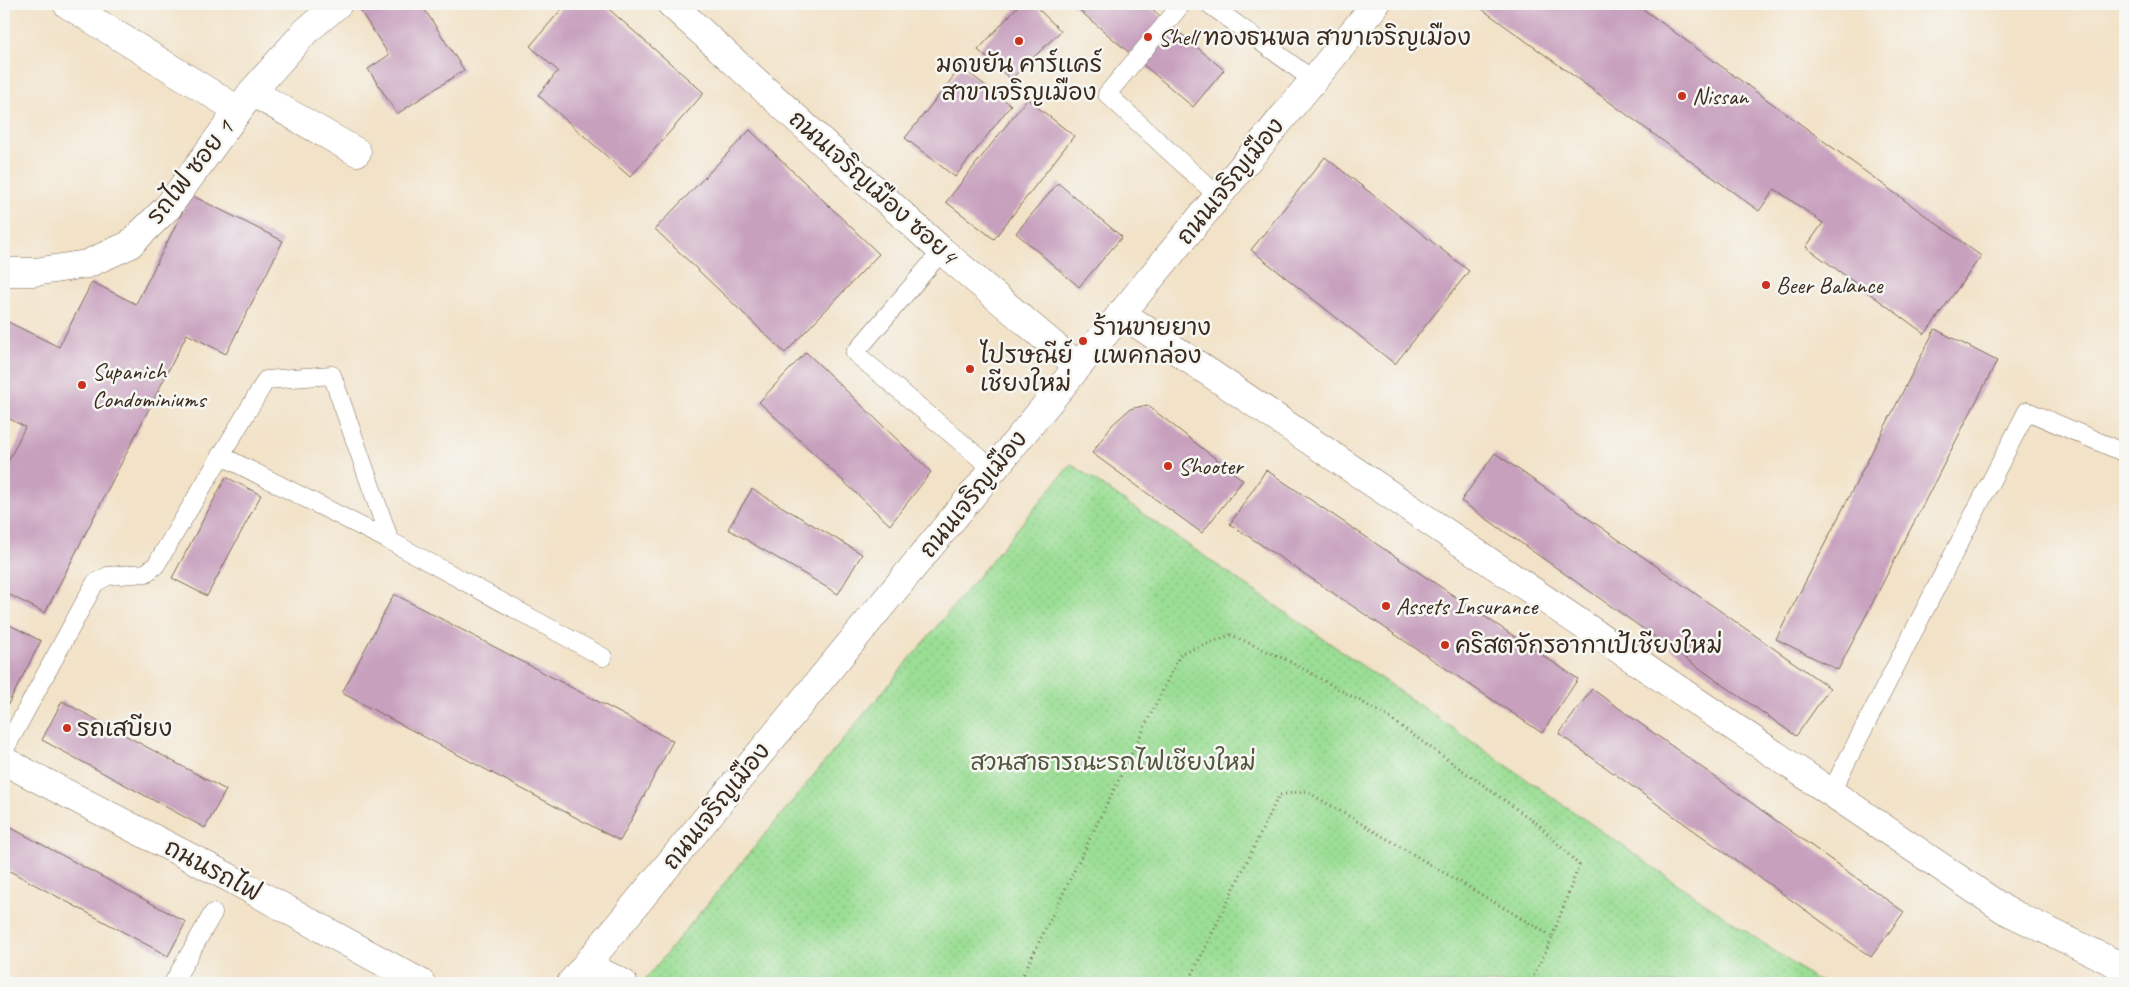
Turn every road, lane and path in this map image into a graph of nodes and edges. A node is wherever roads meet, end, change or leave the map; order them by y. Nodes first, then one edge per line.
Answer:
1 (67, 4) edge
2 (338, 4) edge
3 (671, 4) edge
4 (1182, 4) edge
5 (1209, 4) edge
6 (1376, 4) edge
7 (1313, 80) junction
8 (245, 101) junction
9 (357, 152) dead end
10 (1218, 196) junction
11 (942, 250) junction
12 (4, 272) edge
13 (1121, 313) junction
14 (1078, 366) junction
15 (2125, 453) edge
16 (220, 455) junction
17 (993, 469) junction
18 (390, 541) junction
19 (603, 657) dead end
20 (4, 752) edge
21 (4, 761) edge
22 (1831, 792) junction
23 (213, 913) dead end
24 (1552, 937) junction
25 (2125, 968) edge
26 (579, 974) edge
27 (172, 983) edge
28 (421, 983) edge
29 (622, 983) edge
30 (1019, 983) edge
31 (1188, 983) edge
32 (1530, 983) edge

1 - 8 street
2 - 8 street, รถไฟ ซอย 1
3 - 11 street, ถนนเจริญเมือง ซอย4
4 - 10 lane
5 - 7 lane
6 - 7 street, ถนนเจริญเมือง
7 - 10 street, ถนนเจริญเมือง
8 - 9 street
8 - 12 street, รถไฟ ซอย 1
10 - 13 street, ถนนเจริญเมือง
11 - 14 street, ถนนเจริญเมือง ซอย4
11 - 17 lane
13 - 14 street, ถนนเจริญเมือง
13 - 22 street
14 - 17 street, ถนนเจริญเมือง
15 - 22 lane
16 - 18 lane
16 - 18 lane
16 - 20 lane
17 - 26 street, ถนนเจริญเมือง
18 - 19 lane
21 - 28 street, ถนนรถไฟ
22 - 25 street
23 - 27 lane
24 - 30 path
24 - 31 path
24 - 32 path
26 - 29 street

